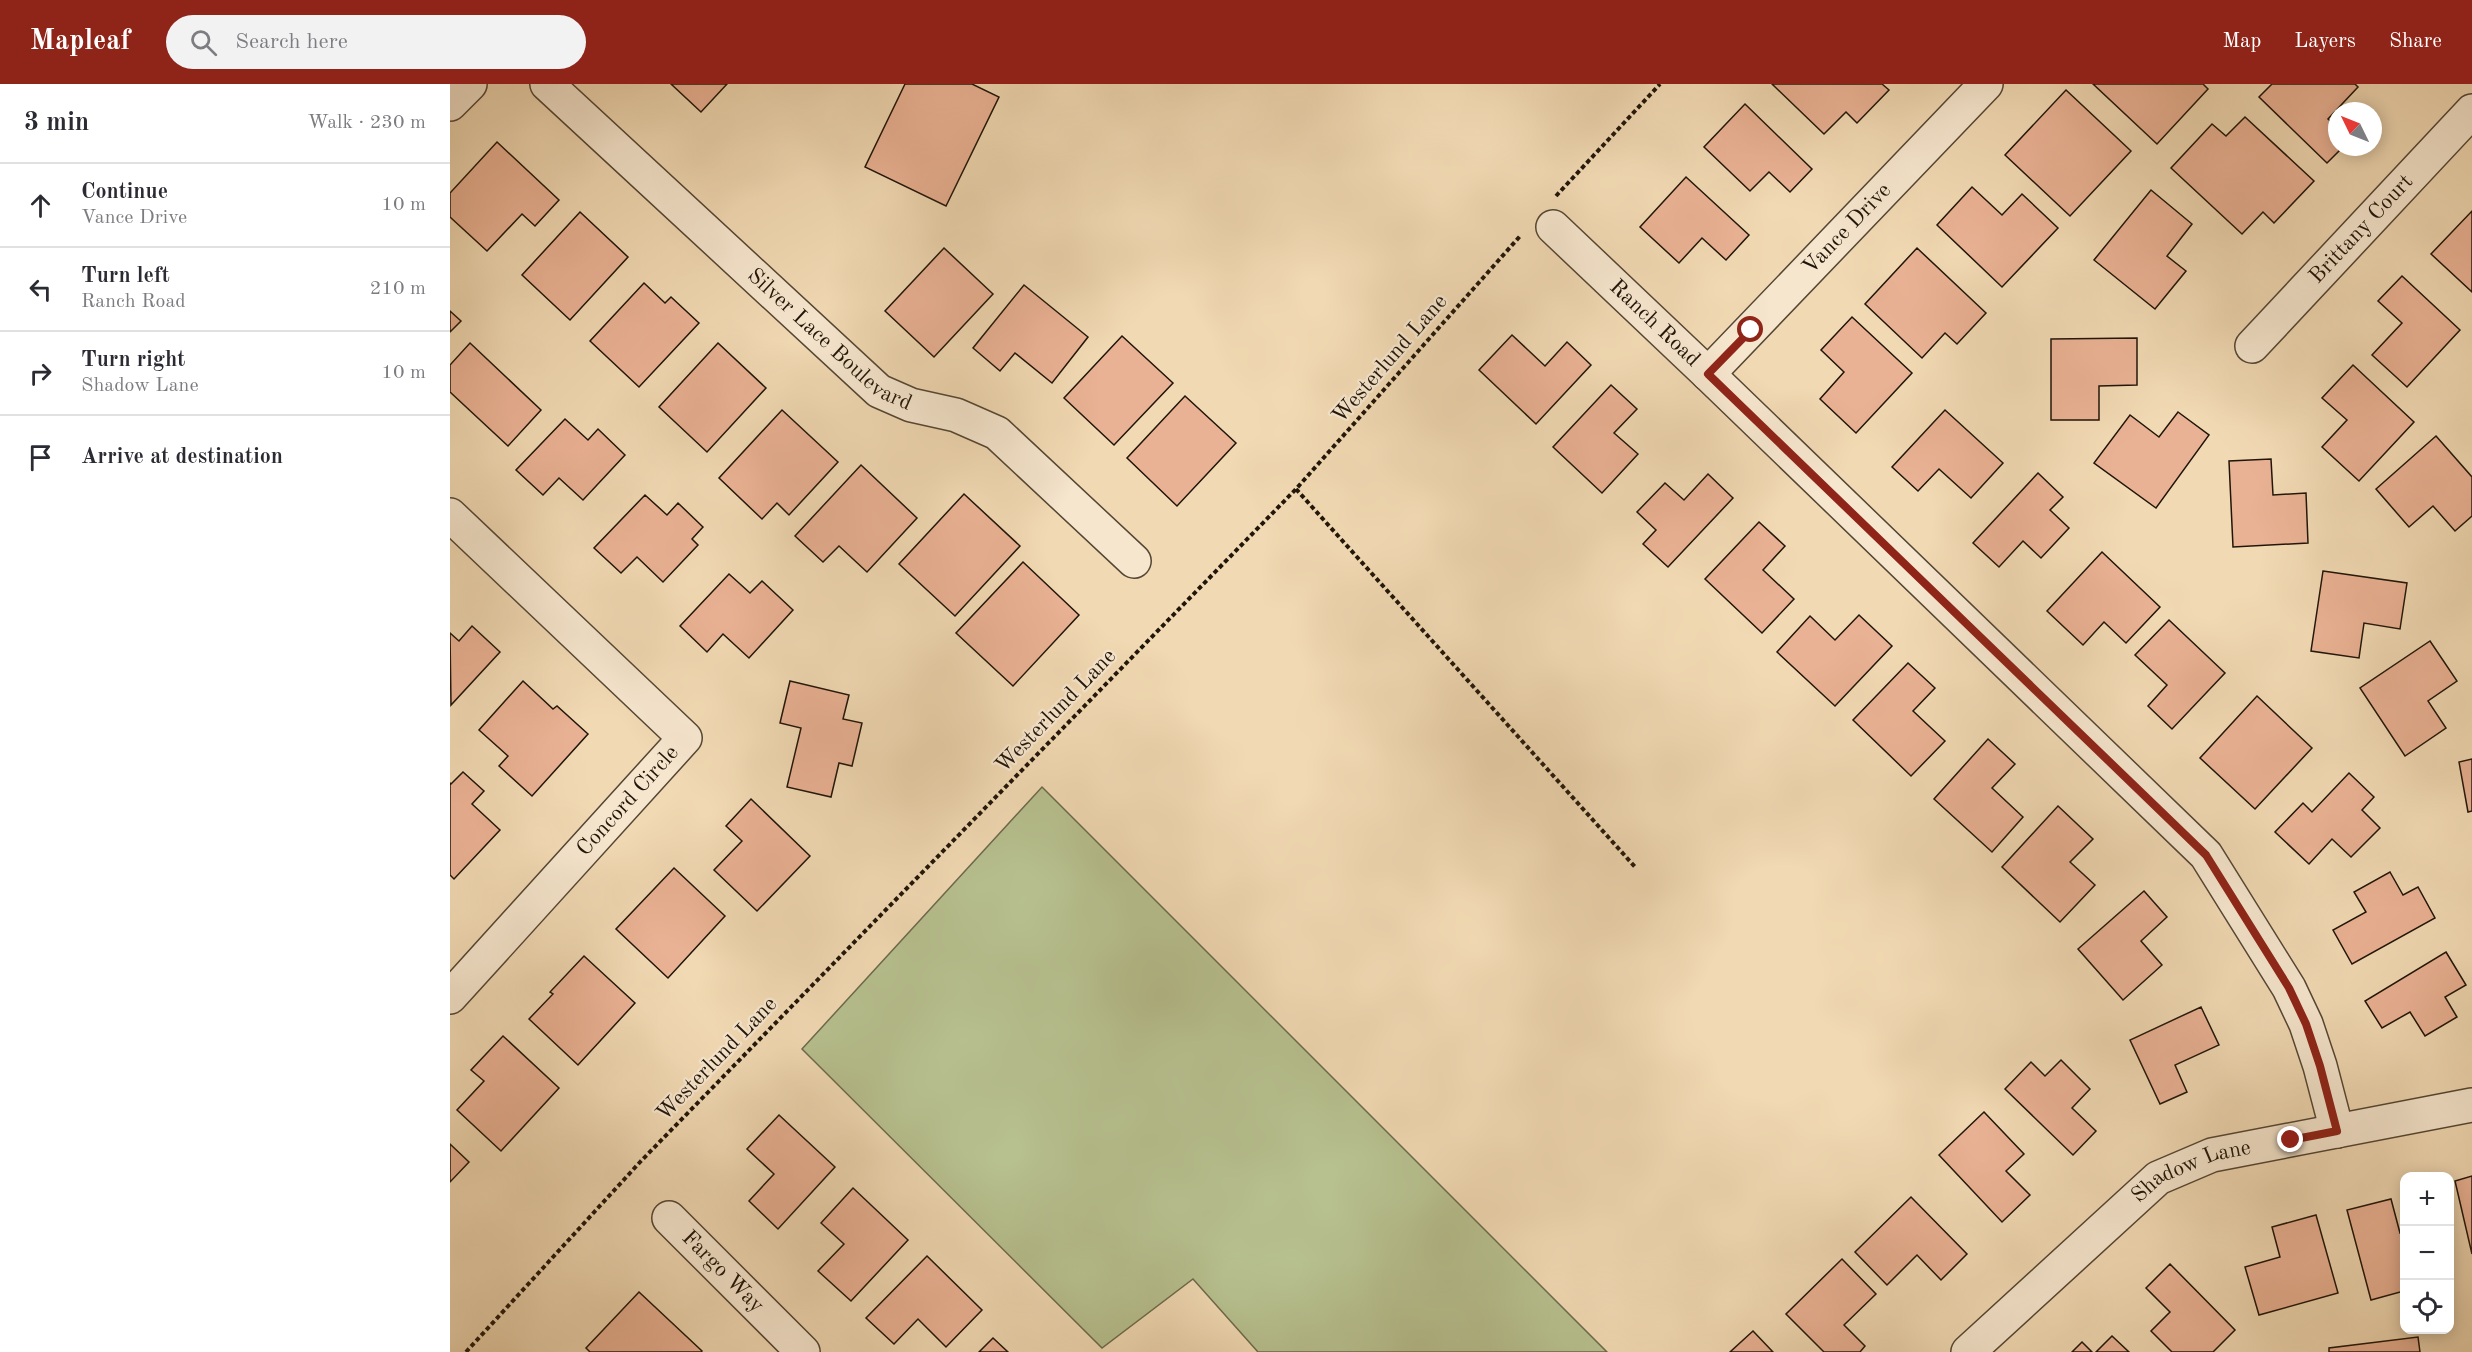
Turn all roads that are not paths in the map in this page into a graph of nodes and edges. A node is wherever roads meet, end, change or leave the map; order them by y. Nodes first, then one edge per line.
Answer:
1 (470, 84) edge
2 (547, 84) edge
3 (1986, 84) edge
4 (450, 104) edge
5 (2472, 111) edge
6 (1544, 218) road end
7 (2252, 346) dead end
8 (1708, 374) junction
9 (450, 515) edge
10 (1134, 561) dead end
11 (454, 985) edge
12 (2472, 1105) edge
13 (2337, 1131) junction
14 (669, 1218) dead end
15 (802, 1352) edge
16 (1968, 1352) edge

1 - 4 street
2 - 10 street, Silver Lace Boulevard
3 - 8 street, Vance Drive
5 - 7 street, Brittany Court
6 - 8 street, Ranch Road
8 - 13 street, Ranch Road
9 - 11 street, Concord Circle
12 - 13 street, Shadow Lane
13 - 16 street, Shadow Lane
14 - 15 street, Fargo Way

